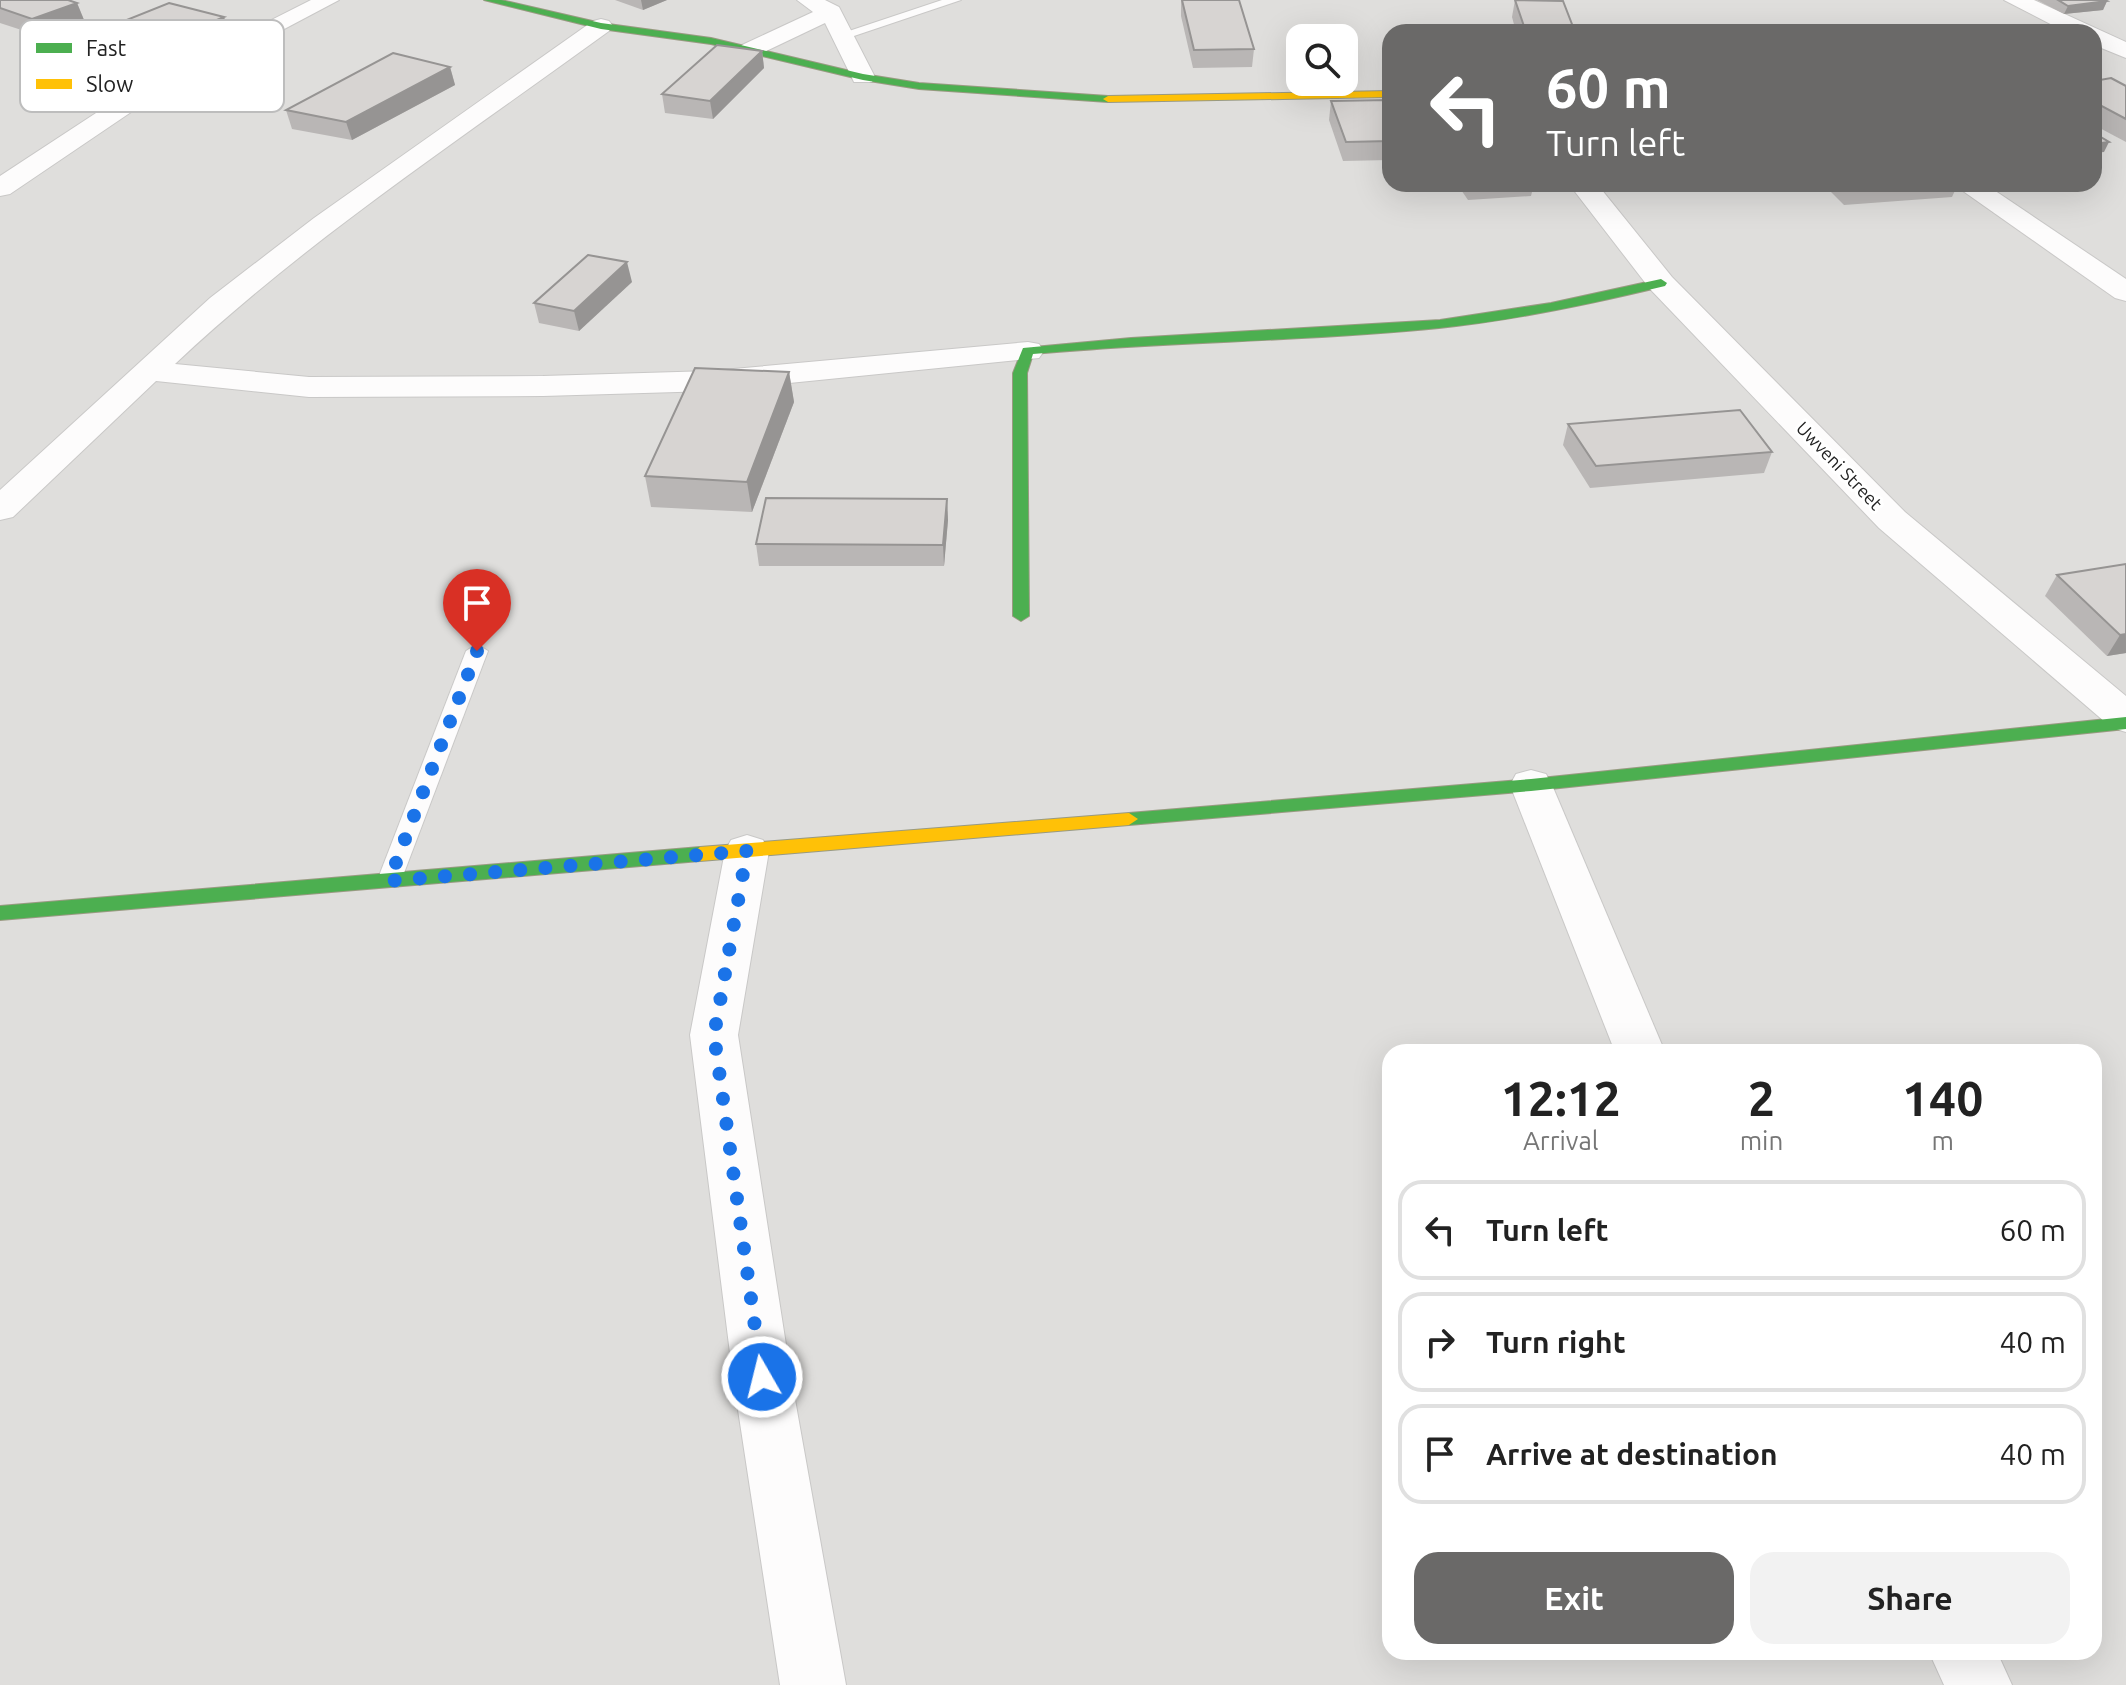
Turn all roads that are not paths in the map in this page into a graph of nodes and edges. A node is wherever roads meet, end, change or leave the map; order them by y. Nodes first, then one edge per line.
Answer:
1 (328, 0) edge
2 (489, 0) edge
3 (808, 0) edge
4 (955, 0) edge
5 (2015, 0) edge
6 (831, 12) junction
7 (284, 22) edge
8 (2068, 24) edge
9 (601, 26) junction
10 (843, 35) junction
11 (2102, 40) edge
12 (750, 50) junction
13 (2126, 51) edge
14 (2126, 59) edge
15 (2102, 61) edge
16 (863, 77) junction
17 (1382, 94) edge
18 (114, 112) edge
19 (0, 188) edge
20 (1589, 192) edge
21 (1979, 192) edge
22 (1661, 283) junction
23 (2126, 292) edge
24 (1028, 351) junction
25 (149, 371) junction
26 (0, 509) edge
27 (1021, 616) dead end
28 (477, 651) dead end
29 (2126, 720) edge
30 (1531, 785) junction
31 (747, 851) junction
32 (389, 881) junction
33 (0, 913) edge
34 (1637, 1044) edge
35 (1965, 1660) edge
36 (813, 1685) edge
37 (1979, 1685) edge

1 - 7 street
2 - 9 street
3 - 6 street
4 - 10 lane
5 - 8 street
6 - 10 street
6 - 12 street
9 - 12 street
9 - 25 street
10 - 16 street
11 - 13 street
12 - 16 street
14 - 15 street
16 - 17 street
18 - 19 street
20 - 22 street, Uwveni Street
21 - 23 street
22 - 24 street
22 - 29 street, Uwveni Street
24 - 25 street
24 - 27 street
25 - 26 street
28 - 32 lane
29 - 30 street
30 - 31 street
30 - 34 street
31 - 32 street
31 - 36 street
32 - 33 street
35 - 37 street

